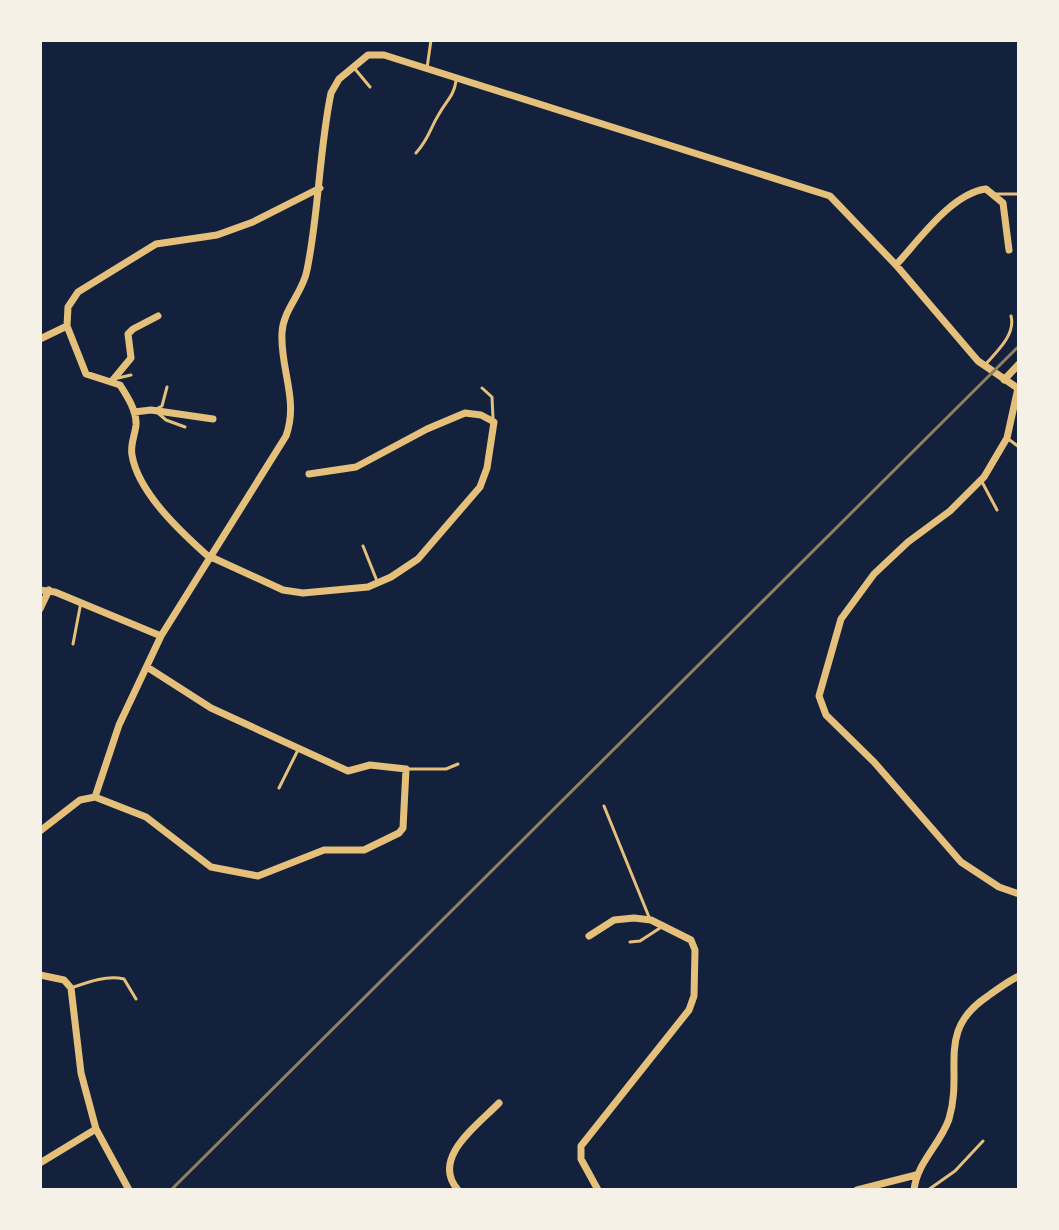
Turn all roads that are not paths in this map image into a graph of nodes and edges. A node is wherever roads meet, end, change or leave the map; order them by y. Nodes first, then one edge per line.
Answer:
1 (431, 40) edge
2 (353, 67) junction
3 (427, 68) junction
4 (457, 77) junction
5 (370, 87) dead end
6 (416, 153) dead end
7 (320, 188) junction
8 (995, 194) junction
9 (1019, 194) edge
10 (1009, 250) dead end
11 (896, 265) junction
12 (158, 316) dead end
13 (1011, 316) dead end
14 (67, 326) junction
15 (40, 339) edge
16 (1019, 364) edge
17 (984, 366) junction
18 (131, 375) dead end
19 (113, 380) junction
20 (1004, 380) junction
21 (167, 387) dead end
22 (482, 388) dead end
23 (1018, 389) edge
24 (153, 410) junction
25 (134, 412) junction
26 (213, 419) dead end
27 (494, 422) junction
28 (185, 427) dead end
29 (1007, 438) junction
30 (1019, 447) edge
31 (309, 474) dead end
32 (981, 480) junction
33 (997, 510) dead end
34 (363, 546) dead end
35 (211, 557) junction
36 (378, 584) junction
37 (44, 590) edge
38 (81, 602) junction
39 (40, 609) edge
40 (161, 636) junction
41 (73, 644) dead end
42 (147, 667) junction
43 (299, 748) junction
44 (458, 764) dead end
45 (406, 769) junction
46 (279, 788) dead end
47 (95, 797) junction
48 (604, 806) dead end
49 (40, 815) edge
50 (43, 828) edge
51 (1019, 894) edge
52 (651, 920) junction
53 (663, 925) junction
54 (589, 936) dead end
55 (630, 942) dead end
56 (40, 975) edge
57 (1019, 976) edge
58 (71, 988) junction
59 (136, 999) dead end
60 (499, 1103) dead end
61 (96, 1129) junction
62 (983, 1141) dead end
63 (40, 1163) edge
64 (916, 1175) junction
65 (129, 1190) edge
66 (458, 1190) edge
67 (598, 1190) edge
68 (857, 1190) edge
69 (914, 1190) edge
70 (928, 1190) edge

1 - 3 lane
2 - 3 street
2 - 5 lane
2 - 7 street
3 - 4 street
4 - 6 lane
4 - 11 street
7 - 14 street
7 - 35 street
8 - 9 lane
8 - 10 street
8 - 11 street
11 - 17 street
12 - 19 street
13 - 17 lane
14 - 15 street
14 - 19 street
16 - 20 street
17 - 20 street
18 - 19 lane
19 - 25 street
20 - 23 street
21 - 24 lane
22 - 27 lane
23 - 29 street
24 - 25 street
24 - 26 street
24 - 28 lane
25 - 35 street
27 - 31 street
27 - 36 street
29 - 30 lane
29 - 32 street
32 - 33 lane
32 - 51 street
34 - 36 lane
35 - 36 street
35 - 40 street
37 - 38 street
37 - 39 street
38 - 40 street
38 - 41 lane
40 - 42 street
42 - 43 street
42 - 47 street
43 - 45 street
43 - 46 lane
44 - 45 lane
45 - 47 street
47 - 50 street
48 - 52 lane
49 - 50 street
52 - 53 street
52 - 54 street
53 - 55 lane
53 - 67 street
56 - 58 street
57 - 64 street
58 - 59 lane
58 - 61 street
60 - 66 street
61 - 63 street
61 - 65 street
62 - 70 lane
64 - 68 street
64 - 69 street

